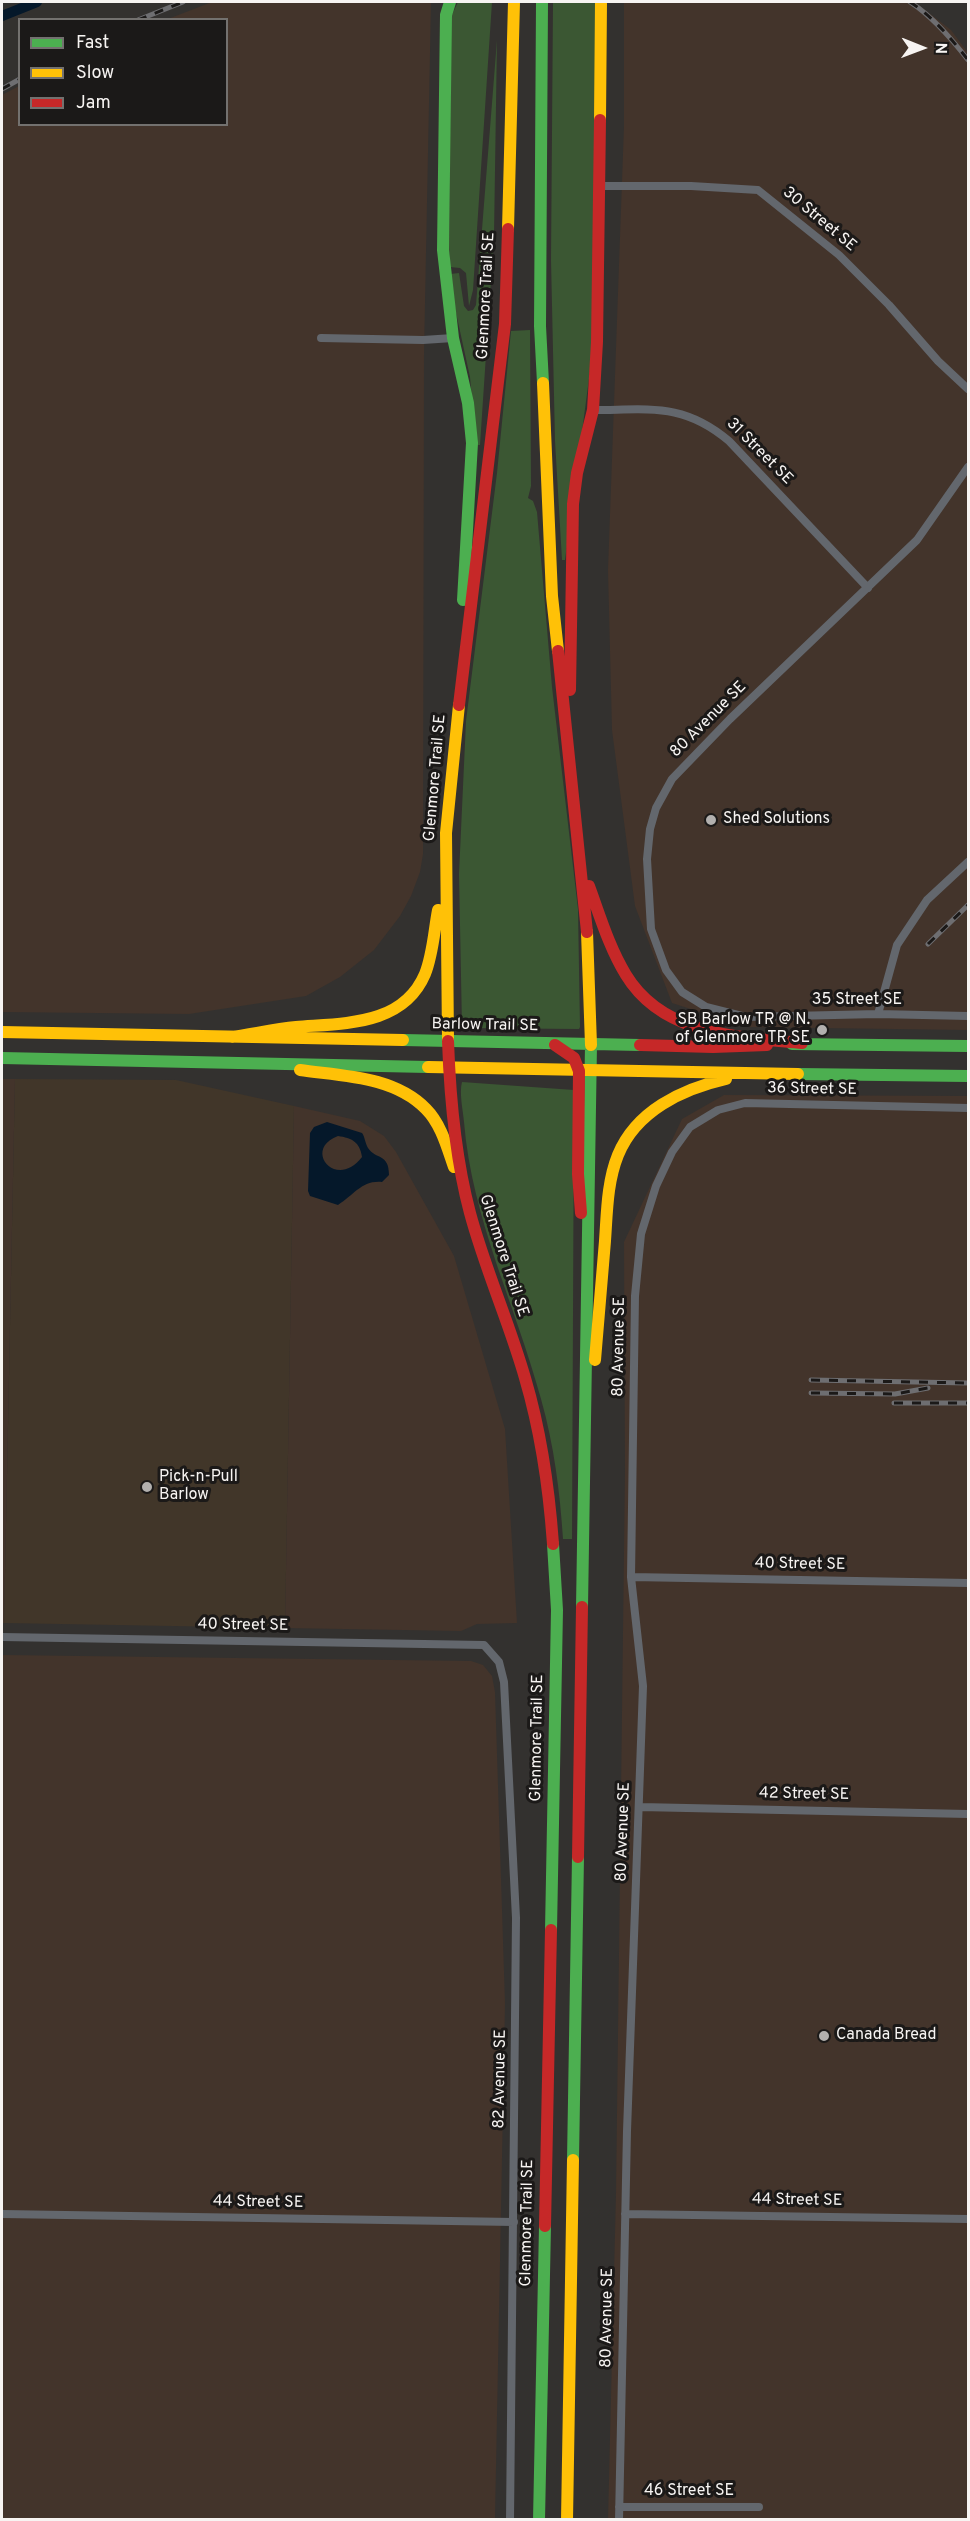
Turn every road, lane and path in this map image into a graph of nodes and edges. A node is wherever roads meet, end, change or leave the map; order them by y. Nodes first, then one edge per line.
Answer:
1 (450, 2) edge
2 (601, 2) edge
3 (514, 4) edge
4 (542, 6) edge
5 (600, 186) junction
6 (321, 338) dead end
7 (453, 338) junction
8 (969, 389) edge
9 (593, 410) junction
10 (969, 467) edge
11 (868, 588) junction
12 (454, 744) junction
13 (570, 765) junction
14 (969, 862) edge
15 (581, 868) junction
16 (445, 869) junction
17 (878, 1014) junction
18 (969, 1016) edge
19 (746, 1017) joint
20 (2, 1032) edge
21 (232, 1038) junction
22 (448, 1041) junction
23 (552, 1044) junction
24 (802, 1044) junction
25 (591, 1045) junction
26 (969, 1046) edge
27 (2, 1058) edge
28 (247, 1062) junction
29 (449, 1067) junction
30 (585, 1071) junction
31 (770, 1074) junction
32 (969, 1076) edge
33 (969, 1108) edge
34 (672, 1152) joint
35 (470, 1213) junction
36 (586, 1412) junction
37 (631, 1577) junction
38 (969, 1583) edge
39 (2, 1637) edge
40 (484, 1645) joint
41 (640, 1807) junction
42 (969, 1814) edge
43 (2, 2214) edge
44 (625, 2214) junction
45 (969, 2219) edge
46 (514, 2222) junction
47 (619, 2506) junction
48 (759, 2507) dead end
49 (510, 2520) edge
50 (539, 2520) edge
51 (567, 2520) edge
52 (619, 2520) edge

1 - 7 main road, Glenmore Trail SE
2 - 5 main road
3 - 12 main road, Glenmore Trail SE
4 - 13 main road
5 - 8 street, 30 Street SE
5 - 9 main road
6 - 7 street
7 - 12 main road, Glenmore Trail SE
9 - 11 street, 31 Street SE
9 - 13 main road
10 - 11 street, 80 Avenue SE
11 - 19 street, 80 Avenue SE
12 - 16 main road, Glenmore Trail SE
13 - 15 main road
14 - 17 street
15 - 24 main road
15 - 25 main road
16 - 21 main road
16 - 22 main road, Glenmore Trail SE
17 - 18 street, 35 Street SE
17 - 19 street, 35 Street SE
20 - 21 main road, Barlow Trail SE
21 - 22 main road, Barlow Trail SE
22 - 23 main road, Barlow Trail SE
22 - 29 main road, Glenmore Trail SE
23 - 25 main road, Barlow Trail SE
23 - 30 main road
24 - 25 main road, Barlow Trail SE
24 - 26 main road, Barlow Trail SE
25 - 30 main road
27 - 28 main road
28 - 29 main road
28 - 35 main road
29 - 30 main road
29 - 35 main road, Glenmore Trail SE
30 - 31 main road
30 - 36 main road
31 - 32 main road
31 - 36 main road
33 - 34 street, 36 Street SE
34 - 37 street, 80 Avenue SE
35 - 50 main road, Glenmore Trail SE
36 - 51 main road
37 - 38 street, 40 Street SE
37 - 41 street, 80 Avenue SE
39 - 40 street, 40 Street SE
40 - 46 street, 82 Avenue SE
41 - 42 street, 42 Street SE
41 - 44 street, 80 Avenue SE
43 - 46 street, 44 Street SE
44 - 45 street, 44 Street SE
44 - 47 street, 80 Avenue SE
46 - 49 street, 82 Avenue SE
47 - 48 street, 46 Street SE
47 - 52 street, 80 Avenue SE

